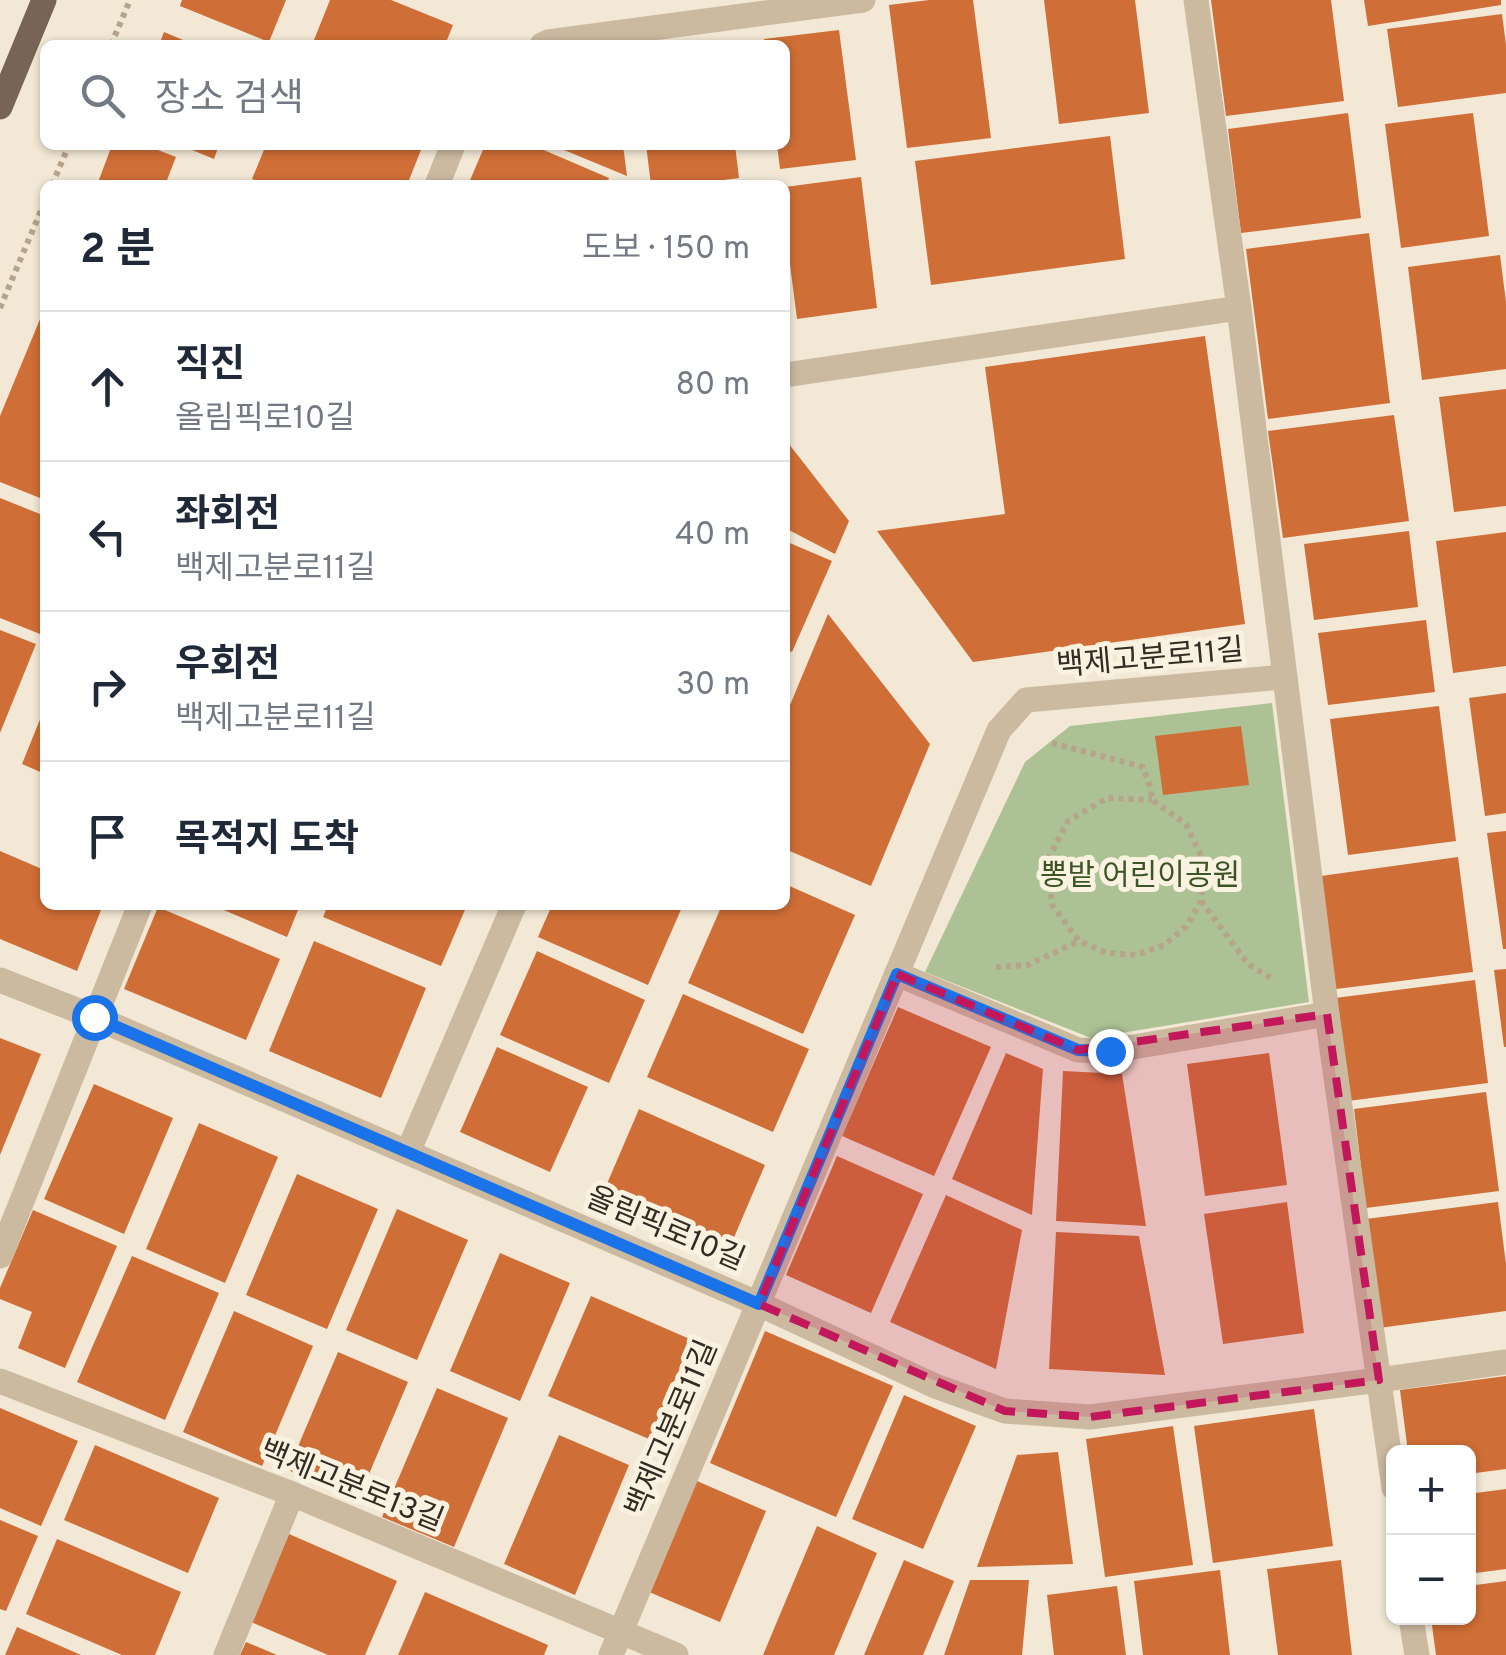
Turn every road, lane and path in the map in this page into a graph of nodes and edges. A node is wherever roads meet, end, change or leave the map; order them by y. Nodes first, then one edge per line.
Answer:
1 (44, 0) edge
2 (130, 0) edge
3 (863, 0) edge
4 (1196, 0) edge
5 (113, 40) edge
6 (563, 40) edge
7 (0, 106) edge
8 (67, 150) edge
9 (451, 150) edge
10 (54, 180) edge
11 (439, 180) edge
12 (40, 213) edge
13 (0, 308) edge
14 (1239, 308) junction
15 (790, 375) edge
16 (1284, 678) junction
17 (1026, 700) junction
18 (1152, 800) junction
19 (1201, 901) junction
20 (138, 910) edge
21 (512, 910) edge
22 (897, 974) junction
23 (0, 980) edge
24 (1326, 1014) junction
25 (94, 1017) junction
26 (408, 1152) junction
27 (0, 1256) edge
28 (759, 1304) junction
29 (1506, 1362) edge
30 (1378, 1380) junction
31 (0, 1381) edge
32 (1388, 1445) edge
33 (292, 1494) junction
34 (1413, 1625) edge
35 (616, 1643) edge
36 (226, 1655) edge
37 (676, 1655) edge
38 (1416, 1655) edge

1 - 7 main road
2 - 5 path
3 - 6 street
4 - 14 street, 백제고분로11길
8 - 10 path
9 - 11 street
12 - 13 path
14 - 15 street
14 - 16 street, 백제고분로11길
16 - 17 street, 백제고분로11길
16 - 24 street, 백제고분로11길
17 - 18 path
17 - 22 street, 백제고분로11길
18 - 19 path
18 - 19 path
19 - 24 path
20 - 25 street
21 - 26 street
22 - 24 street
22 - 28 street, 백제고분로11길
23 - 25 street, 올림픽로10길
24 - 30 street, 백제고분로11길
25 - 26 street, 올림픽로10길
25 - 27 street
26 - 28 street, 올림픽로10길
28 - 30 street, 올림픽로10길
28 - 35 street, 백제고분로11길
29 - 30 street, 올림픽로10길
30 - 32 street, 백제고분로11길
31 - 33 street, 백제고분로13길
33 - 35 street, 백제고분로13길
33 - 36 street
34 - 38 street
35 - 37 street, 백제고분로13길

